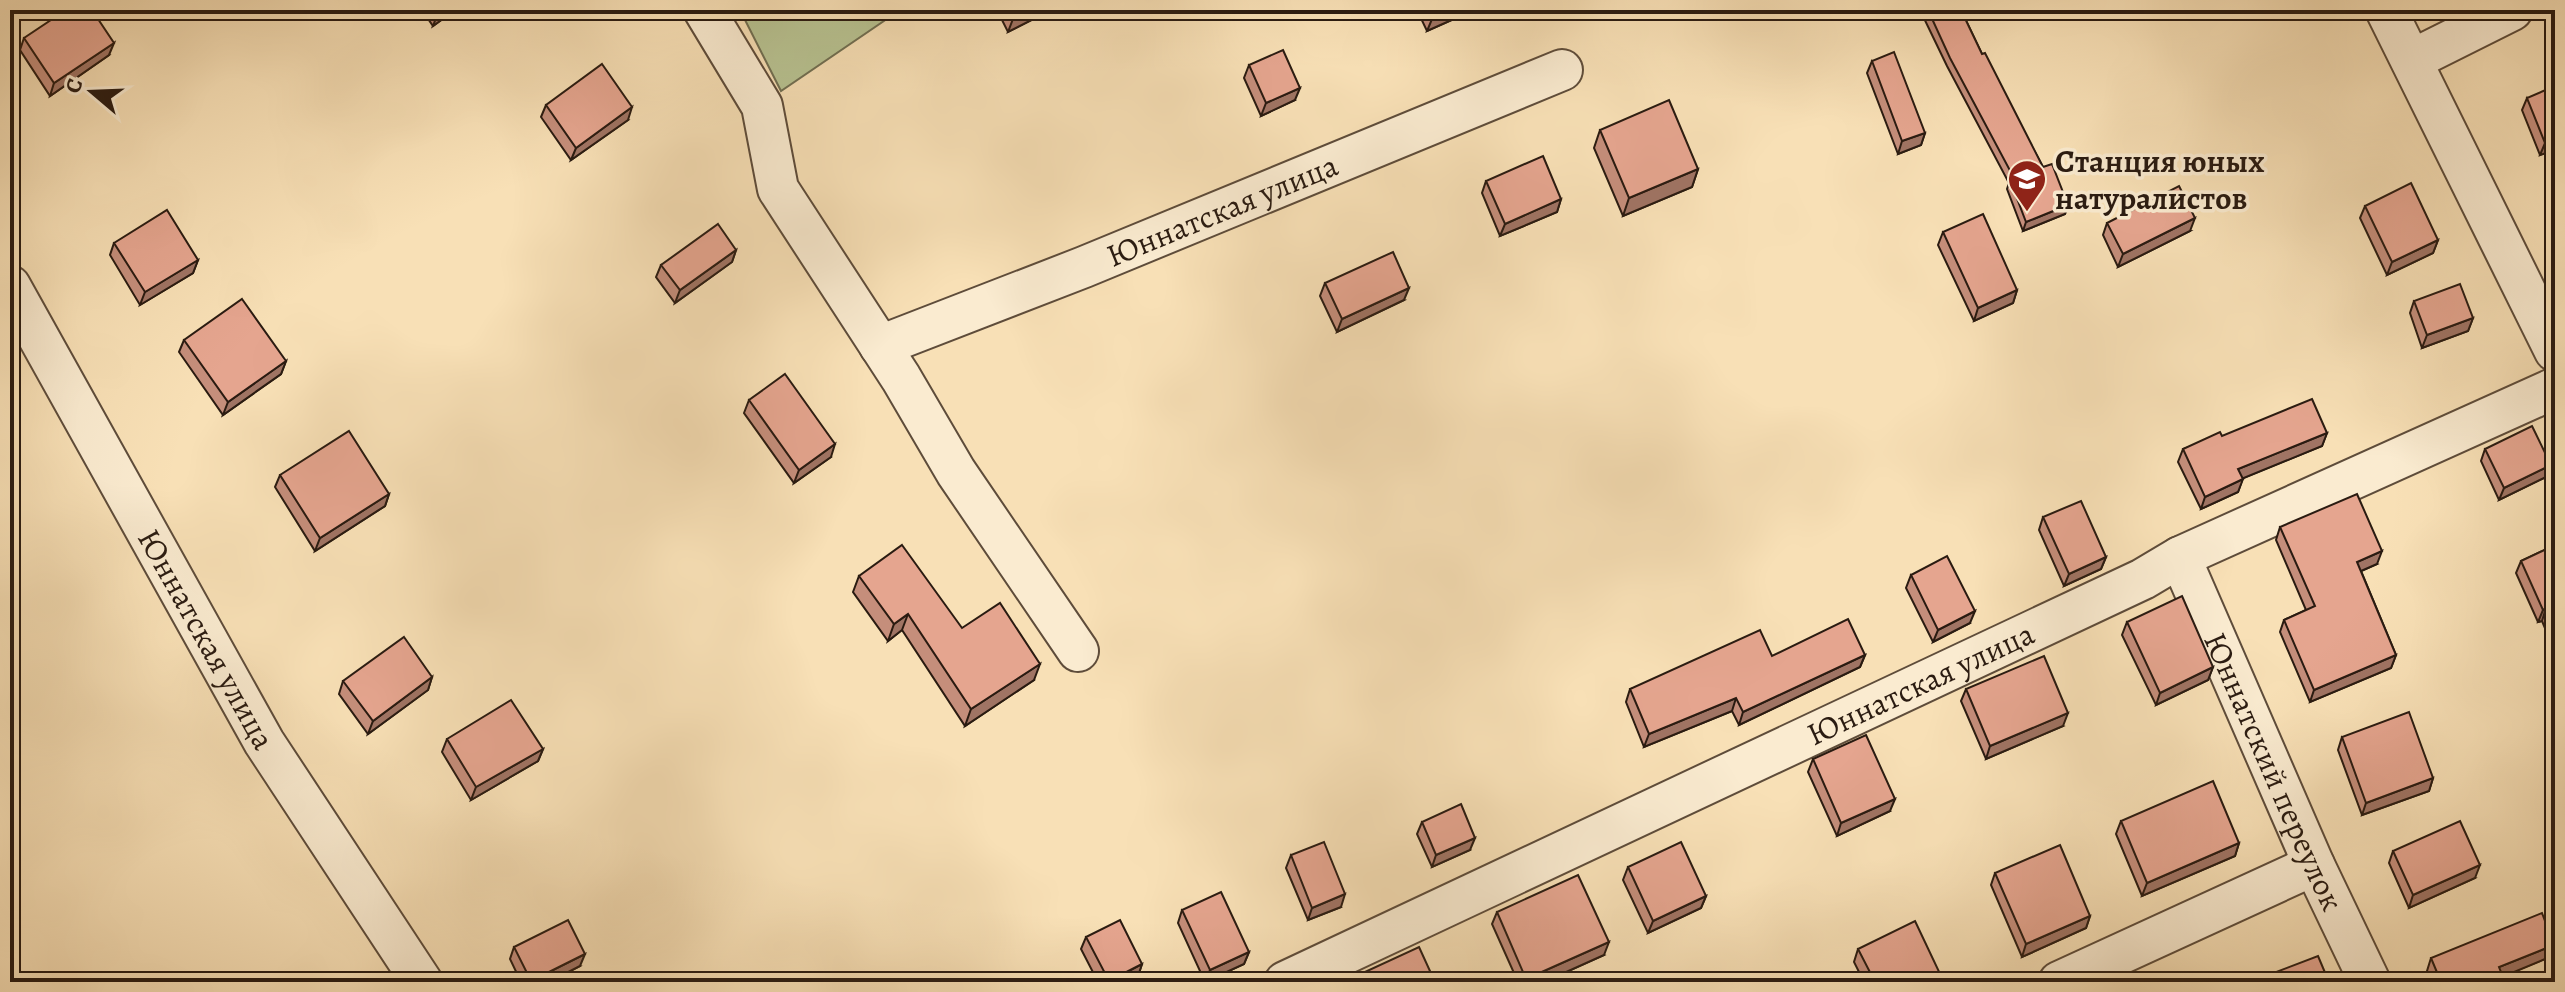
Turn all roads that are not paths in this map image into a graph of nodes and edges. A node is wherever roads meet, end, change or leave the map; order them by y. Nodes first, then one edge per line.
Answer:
1 (704, 10) edge
2 (2386, 10) edge
3 (2512, 10) edge
4 (2412, 60) junction
5 (1562, 70) dead end
6 (10, 286) edge
7 (880, 346) junction
8 (2555, 351) edge
9 (2555, 388) edge
10 (2180, 557) junction
11 (1078, 651) dead end
12 (2314, 865) junction
13 (422, 982) edge
14 (1285, 982) edge
15 (2059, 982) edge
16 (2370, 982) edge

1 - 7 street
2 - 4 street
3 - 4 street
4 - 8 street
5 - 7 street, Юннатская улица
6 - 13 street, Юннатская улица
7 - 11 street
9 - 10 street, Юннатская улица
10 - 12 street, Юннатский переулок
10 - 14 street, Юннатская улица
12 - 15 street
12 - 16 street, Юннатский переулок

